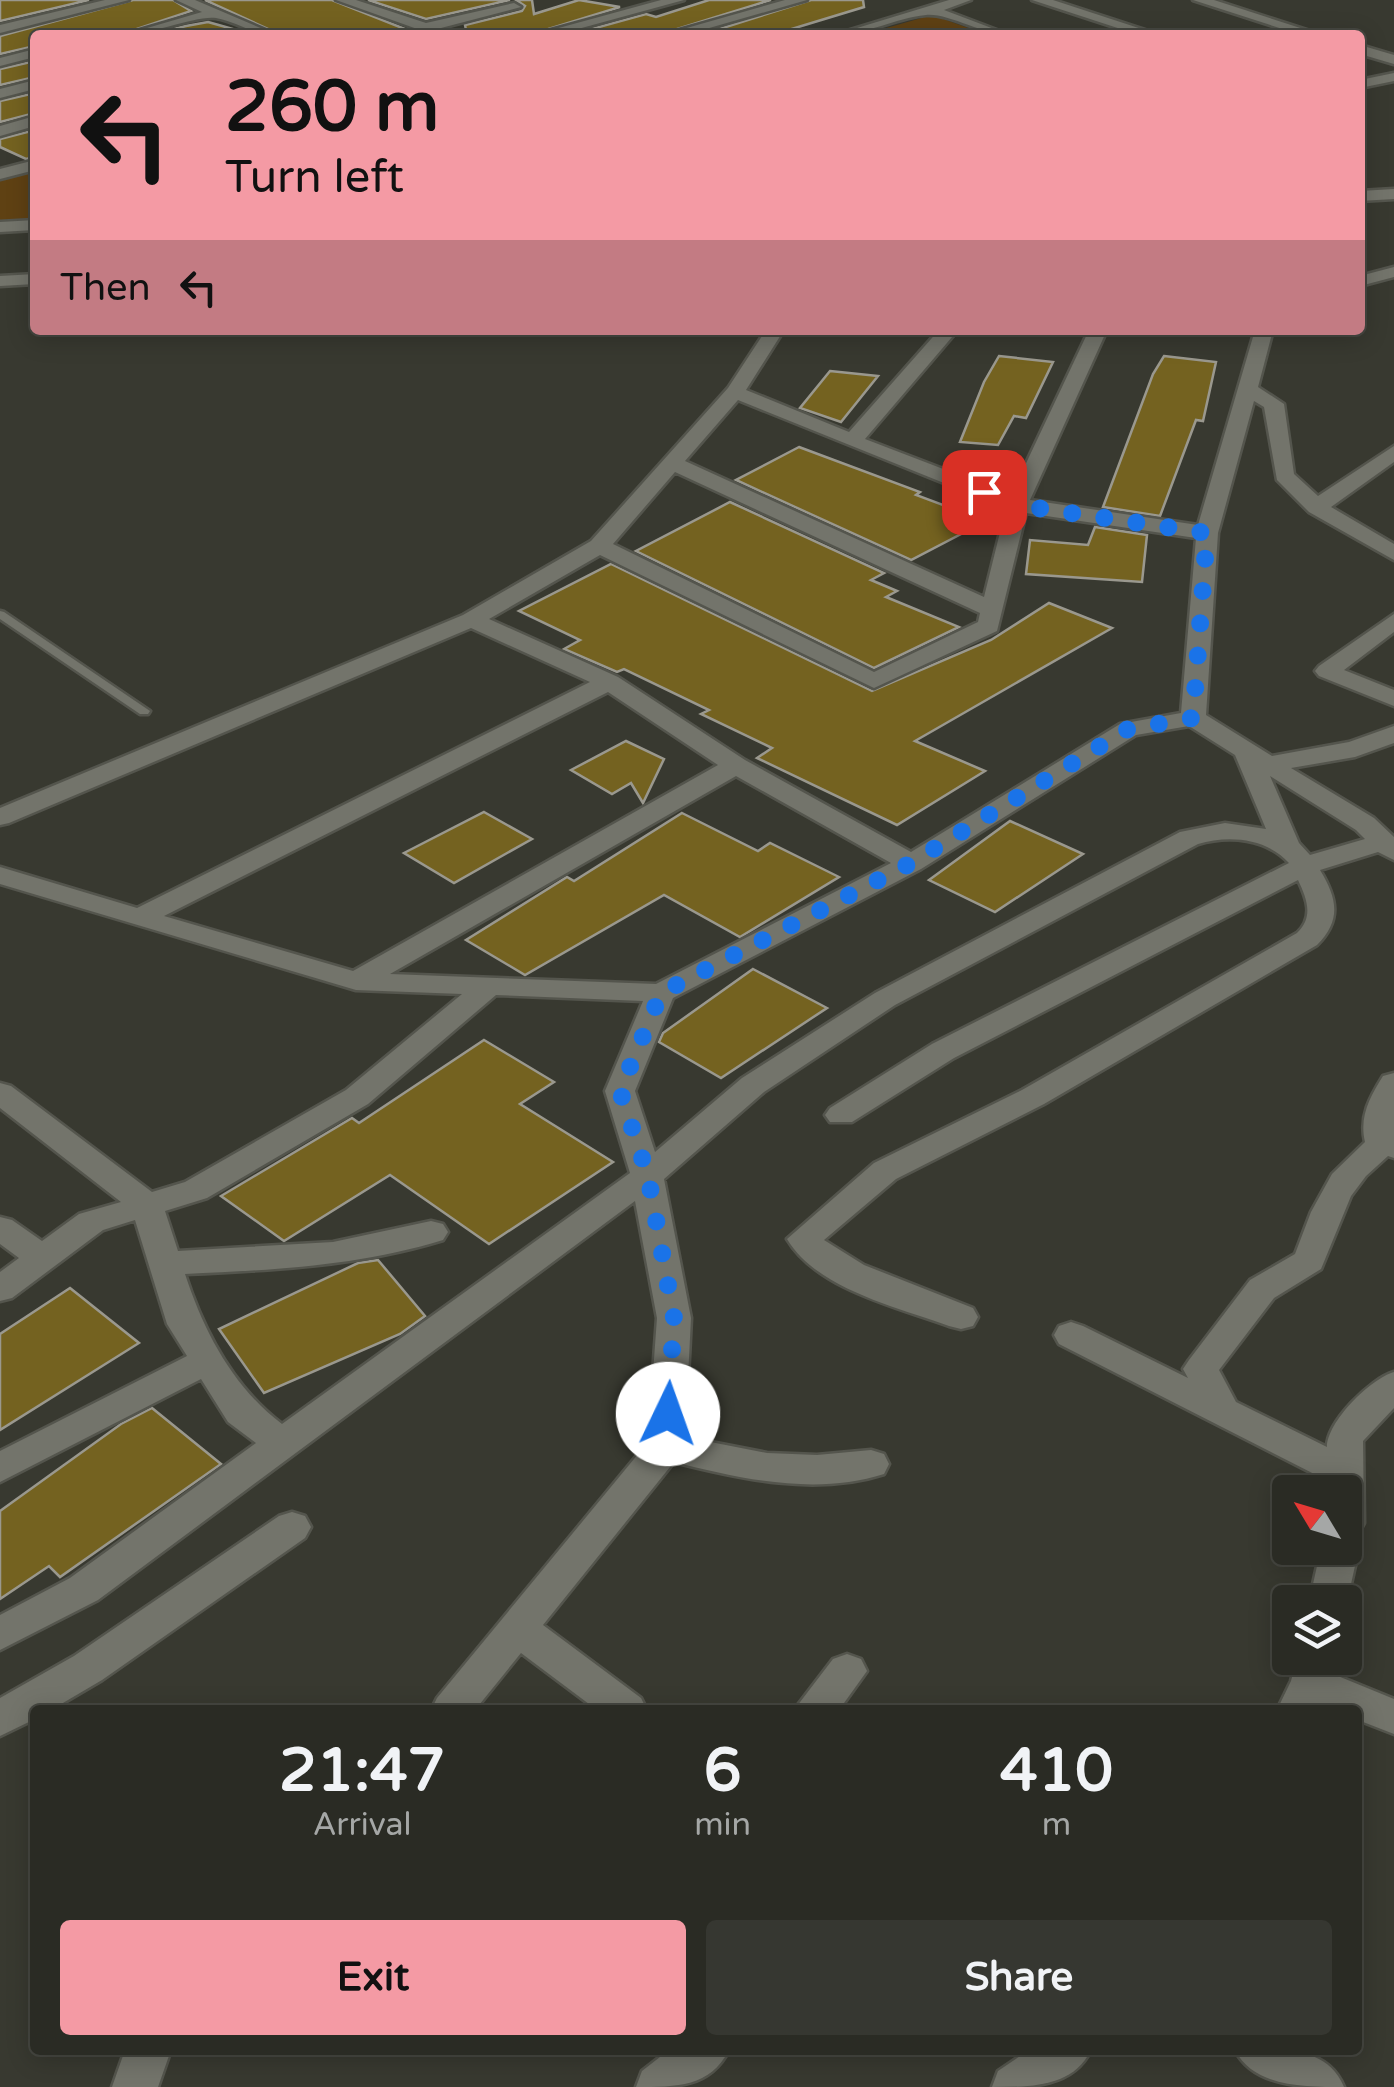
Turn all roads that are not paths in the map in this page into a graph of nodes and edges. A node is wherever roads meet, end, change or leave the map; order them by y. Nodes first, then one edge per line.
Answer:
1 (71, 0) edge
2 (122, 0) edge
3 (183, 0) edge
4 (343, 0) edge
5 (494, 0) edge
6 (677, 0) edge
7 (800, 0) edge
8 (964, 0) edge
9 (1039, 0) edge
10 (1200, 0) edge
11 (239, 4) dead end
12 (88, 8) junction
13 (0, 10) edge
14 (931, 10) junction
15 (213, 12) junction
16 (32, 22) junction
17 (428, 27) junction
18 (0, 29) edge
19 (61, 30) dead end
20 (148, 30) edge
21 (258, 30) edge
22 (436, 30) edge
23 (560, 30) edge
24 (688, 30) edge
25 (860, 30) edge
26 (988, 30) edge
27 (1138, 30) edge
28 (1299, 30) edge
29 (1365, 50) edge
30 (30, 54) edge
31 (1394, 60) edge
32 (0, 62) edge
33 (1394, 78) edge
34 (1365, 83) edge
35 (30, 85) edge
36 (0, 94) edge
37 (30, 122) edge
38 (0, 131) edge
39 (0, 155) edge
40 (30, 166) edge
41 (30, 166) edge
42 (0, 174) edge
43 (1394, 194) edge
44 (1365, 196) edge
45 (30, 225) edge
46 (0, 227) edge
47 (1394, 272) edge
48 (30, 279) edge
49 (1365, 280) edge
50 (0, 282) edge
51 (772, 335) edge
52 (945, 335) edge
53 (1096, 335) edge
54 (1263, 335) edge
55 (1247, 390) junction
56 (735, 392) junction
57 (852, 442) junction
58 (1394, 453) edge
59 (672, 463) junction
60 (1017, 505) junction
61 (1317, 507) junction
62 (1207, 533) junction
63 (600, 546) junction
64 (1394, 553) edge
65 (992, 610) junction
66 (0, 614) edge
67 (471, 620) junction
68 (1394, 621) edge
69 (609, 682) junction
70 (1394, 698) edge
71 (144, 711) dead end
72 (1193, 718) junction
73 (1394, 734) edge
74 (1257, 758) junction
75 (736, 765) junction
76 (0, 818) edge
77 (1390, 847) edge
78 (1296, 856) junction
79 (911, 863) junction
80 (0, 875) edge
81 (138, 918) junction
82 (356, 981) junction
83 (489, 986) junction
84 (661, 993) junction
85 (1394, 1083) edge
86 (0, 1093) edge
87 (841, 1115) dead end
88 (1388, 1146) edge
89 (648, 1176) junction
90 (147, 1205) junction
91 (0, 1228) edge
92 (430, 1232) dead end
93 (42, 1258) junction
94 (165, 1263) junction
95 (0, 1289) edge
96 (961, 1318) dead end
97 (1071, 1335) dead end
98 (208, 1361) junction
99 (1394, 1385) edge
100 (1224, 1412) junction
101 (282, 1444) junction
102 (666, 1446) junction
103 (870, 1464) dead end
104 (0, 1468) edge
105 (1345, 1473) joint
106 (292, 1528) dead end
107 (518, 1628) junction
108 (0, 1634) edge
109 (847, 1671) dead end
110 (1308, 1683) edge
111 (454, 1705) edge
112 (620, 1705) edge
113 (818, 1705) edge
114 (1394, 1717) edge
115 (0, 1719) edge
116 (146, 2055) edge
117 (700, 2055) edge
118 (1061, 2055) edge
119 (1267, 2055) edge
120 (135, 2087) edge
121 (659, 2087) edge
122 (1015, 2087) edge
123 (1321, 2087) edge

1 - 12 street
2 - 12 street
3 - 15 street
4 - 17 street
5 - 17 street
6 - 23 street
7 - 24 street
8 - 14 street
9 - 27 street
10 - 28 street
11 - 15 street
12 - 16 street
13 - 16 street
14 - 25 street
14 - 26 street
15 - 20 street
15 - 21 street
16 - 18 street
16 - 19 street
17 - 22 street
29 - 31 street
30 - 32 street
33 - 34 street
35 - 36 street
37 - 38 street
39 - 40 street
41 - 42 street
43 - 44 street
45 - 46 street
47 - 49 street
48 - 50 street
51 - 56 street
52 - 57 street
53 - 60 street
54 - 55 street
55 - 61 street
55 - 62 street
56 - 57 street
56 - 59 street
57 - 60 street
58 - 61 street
59 - 63 street
59 - 65 street
60 - 62 street
60 - 65 street
61 - 64 street
62 - 72 street
63 - 65 street
63 - 67 street
66 - 71 lane
67 - 69 street
67 - 76 street
68 - 70 street
69 - 75 street
69 - 81 street
72 - 74 street
72 - 79 street
73 - 74 street
74 - 77 street
74 - 78 street
75 - 79 street
75 - 82 street
77 - 78 street
78 - 87 street
78 - 89 street
78 - 96 street
79 - 84 street
80 - 81 street
81 - 82 street
82 - 83 street
83 - 84 street
83 - 90 street
84 - 89 street
85 - 88 street
86 - 90 street
88 - 100 street
89 - 101 street
89 - 102 street
90 - 93 street
90 - 94 street
91 - 93 street
92 - 94 street
93 - 95 street
94 - 98 street
97 - 100 street
98 - 101 street
98 - 104 street
99 - 105 street
100 - 105 street
101 - 108 street
102 - 103 street
102 - 107 street
106 - 115 street
107 - 111 street
107 - 112 street
109 - 113 street
110 - 114 street
116 - 120 street
117 - 121 street
118 - 122 street
119 - 123 street

